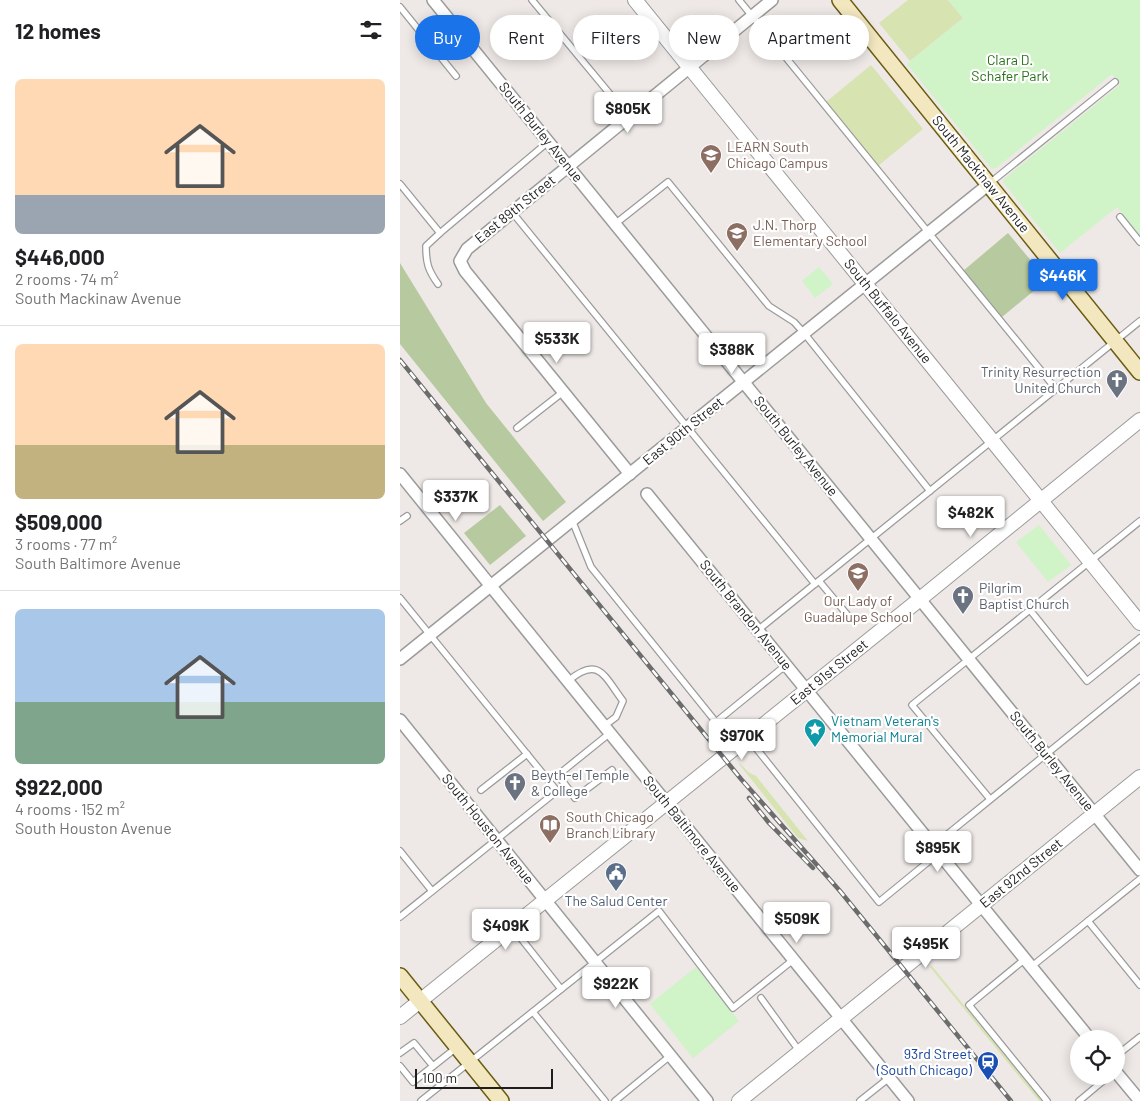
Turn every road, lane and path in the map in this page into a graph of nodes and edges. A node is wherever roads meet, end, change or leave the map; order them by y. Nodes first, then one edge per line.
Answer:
1 (404, 0) edge
2 (433, 0) edge
3 (532, 0) edge
4 (635, 0) edge
5 (739, 0) edge
6 (772, 0) edge
7 (840, 0) edge
8 (400, 5) edge
9 (751, 15) edge
10 (753, 15) edge
11 (749, 18) edge
12 (788, 60) edge
13 (690, 67) junction
14 (456, 76) dead end
15 (1115, 82) dead end
16 (628, 117) junction
17 (548, 142) junction
18 (568, 166) junction
19 (400, 184) edge
20 (989, 184) junction
21 (512, 212) junction
22 (1120, 217) dead end
23 (615, 224) junction
24 (440, 233) junction
25 (928, 233) junction
26 (1140, 242) edge
27 (438, 284) dead end
28 (865, 284) junction
29 (1140, 322) edge
30 (804, 333) junction
31 (1115, 342) junction
32 (1140, 372) edge
33 (744, 382) junction
34 (1056, 390) junction
35 (563, 392) junction
36 (1140, 420) edge
37 (687, 427) junction
38 (517, 428) dead end
39 (993, 440) junction
40 (400, 474) edge
41 (630, 474) junction
42 (930, 491) junction
43 (648, 494) dead end
44 (1041, 500) junction
45 (407, 516) dead end
46 (572, 520) junction
47 (400, 521) edge
48 (1140, 521) edge
49 (871, 538) junction
50 (1090, 561) junction
51 (817, 582) junction
52 (491, 586) junction
53 (400, 598) edge
54 (920, 599) junction
55 (1030, 610) junction
56 (850, 618) dead end
57 (1140, 623) edge
58 (758, 630) junction
59 (430, 635) junction
60 (1140, 638) edge
61 (400, 659) edge
62 (969, 659) junction
63 (786, 665) junction
64 (1140, 678) edge
65 (568, 681) junction
66 (807, 690) junction
67 (400, 720) edge
68 (716, 722) junction
69 (607, 729) junction
70 (748, 738) junction
71 (736, 747) junction
72 (527, 754) junction
73 (1046, 754) junction
74 (612, 770) dead end
75 (1140, 777) edge
76 (481, 790) dead end
77 (990, 800) junction
78 (667, 803) junction
79 (1094, 814) junction
80 (497, 840) junction
81 (400, 850) edge
82 (936, 850) junction
83 (1140, 870) edge
84 (1140, 880) edge
85 (432, 890) junction
86 (546, 900) junction
87 (981, 905) junction
88 (400, 917) edge
89 (1088, 921) junction
90 (512, 927) junction
91 (793, 960) junction
92 (596, 962) junction
93 (1028, 963) junction
94 (400, 976) edge
95 (1140, 984) edge
96 (561, 989) junction
97 (760, 998) dead end
98 (420, 1000) junction
99 (533, 1012) junction
100 (400, 1017) edge
101 (841, 1019) junction
102 (1083, 1030) edge
103 (1140, 1037) edge
104 (458, 1047) junction
105 (1125, 1049) edge
106 (800, 1052) junction
107 (400, 1053) edge
108 (671, 1056) junction
109 (470, 1062) junction
110 (400, 1066) edge
111 (433, 1066) junction
112 (888, 1078) junction
113 (1125, 1083) edge
114 (1098, 1085) edge
115 (421, 1101) edge
116 (501, 1101) edge
117 (605, 1101) edge
118 (615, 1101) edge
119 (707, 1101) edge
120 (739, 1101) edge
121 (860, 1101) edge
122 (908, 1101) edge
123 (1047, 1101) edge
124 (1079, 1101) edge
125 (1140, 1101) edge

1 - 8 lane
2 - 17 street, South Burley Avenue
3 - 16 lane
4 - 13 street, South Buffalo Avenue
5 - 9 lane
6 - 10 street, East 89th Street
7 - 20 main road, South Mackinaw Avenue
8 - 14 lane
11 - 13 street, East 89th Street
12 - 25 lane
13 - 16 street, East 89th Street
13 - 28 street, South Buffalo Avenue
15 - 20 lane
16 - 18 street, East 89th Street
17 - 18 street, South Burley Avenue
17 - 24 lane
18 - 21 street, East 89th Street
18 - 23 street, South Burley Avenue
19 - 24 lane
20 - 25 street, East 90th Street
20 - 31 main road, South Mackinaw Avenue
21 - 35 street, East 89th Street
21 - 37 lane
22 - 26 lane
23 - 30 lane
23 - 33 street, South Burley Avenue
24 - 27 lane
25 - 28 street, East 90th Street
25 - 34 lane
28 - 30 street, East 90th Street
28 - 39 street, South Buffalo Avenue
29 - 31 lane
30 - 33 street, East 90th Street
30 - 42 lane
31 - 32 main road, South Mackinaw Avenue
31 - 34 lane
33 - 37 street, East 90th Street
33 - 49 street, South Burley Avenue
34 - 39 lane
35 - 38 lane
35 - 41 street
36 - 44 street, East 91st Street
37 - 41 street, East 90th Street
37 - 51 lane
39 - 42 lane
39 - 44 street, South Buffalo Avenue
40 - 52 street, South Baltimore Avenue
41 - 46 street, East 90th Street
42 - 49 lane
43 - 58 street, South Brandon Avenue
44 - 50 street, South Buffalo Avenue
44 - 54 street, East 91st Street
45 - 47 lane
46 - 52 street, East 90th Street
46 - 68 lane
48 - 50 lane
49 - 51 lane
49 - 54 street, South Burley Avenue
50 - 55 lane
50 - 57 street, South Buffalo Avenue
51 - 56 lane
51 - 58 lane
52 - 59 street, East 90th Street
52 - 65 street, South Baltimore Avenue
53 - 59 lane
54 - 62 street, South Burley Avenue
54 - 66 street, East 91st Street
55 - 60 lane
55 - 62 lane
58 - 63 street, South Brandon Avenue
59 - 61 street, East 90th Street
59 - 72 lane
62 - 73 street, South Burley Avenue
62 - 77 lane
63 - 66 street, South Brandon Avenue
63 - 68 lane
64 - 73 lane
65 - 69 street, South Baltimore Avenue
65 - 69 lane
66 - 70 street, East 91st Street
66 - 82 street, South Brandon Avenue
67 - 80 street, South Houston Avenue
68 - 71 lane
69 - 74 lane
69 - 78 street, South Baltimore Avenue
70 - 71 street, East 91st Street
70 - 82 lane
71 - 78 street, East 91st Street
72 - 76 lane
72 - 80 lane
73 - 77 lane
73 - 79 street, South Burley Avenue
75 - 79 street, East 92nd Street
77 - 82 lane
78 - 86 street, East 91st Street
78 - 91 street, South Baltimore Avenue
79 - 83 street, South Burley Avenue
79 - 87 street, East 92nd Street
80 - 85 lane
80 - 86 street, South Houston Avenue
81 - 85 lane
82 - 87 street, South Brandon Avenue
84 - 89 lane
85 - 88 lane
86 - 90 street, East 91st Street
86 - 92 street, South Houston Avenue
87 - 93 street, South Brandon Avenue
87 - 101 street, East 92nd Street
89 - 93 lane
89 - 95 lane
90 - 96 lane
90 - 98 street, East 91st Street
91 - 92 lane
91 - 101 street, South Baltimore Avenue
92 - 96 lane
92 - 108 street, South Houston Avenue
93 - 102 street, South Brandon Avenue
93 - 123 lane
94 - 98 main road
96 - 99 lane
97 - 106 lane
98 - 100 street, East 91st Street
98 - 104 main road
99 - 109 lane
99 - 117 lane
101 - 106 street, East 92nd Street
101 - 112 street, South Baltimore Avenue
103 - 105 lane
104 - 109 main road
104 - 111 lane
106 - 120 street, East 92nd Street
107 - 111 lane
108 - 118 lane
108 - 119 street, South Houston Avenue
109 - 115 lane
109 - 116 main road
110 - 111 lane
112 - 121 lane
112 - 122 street, South Baltimore Avenue
113 - 125 street
114 - 124 lane

